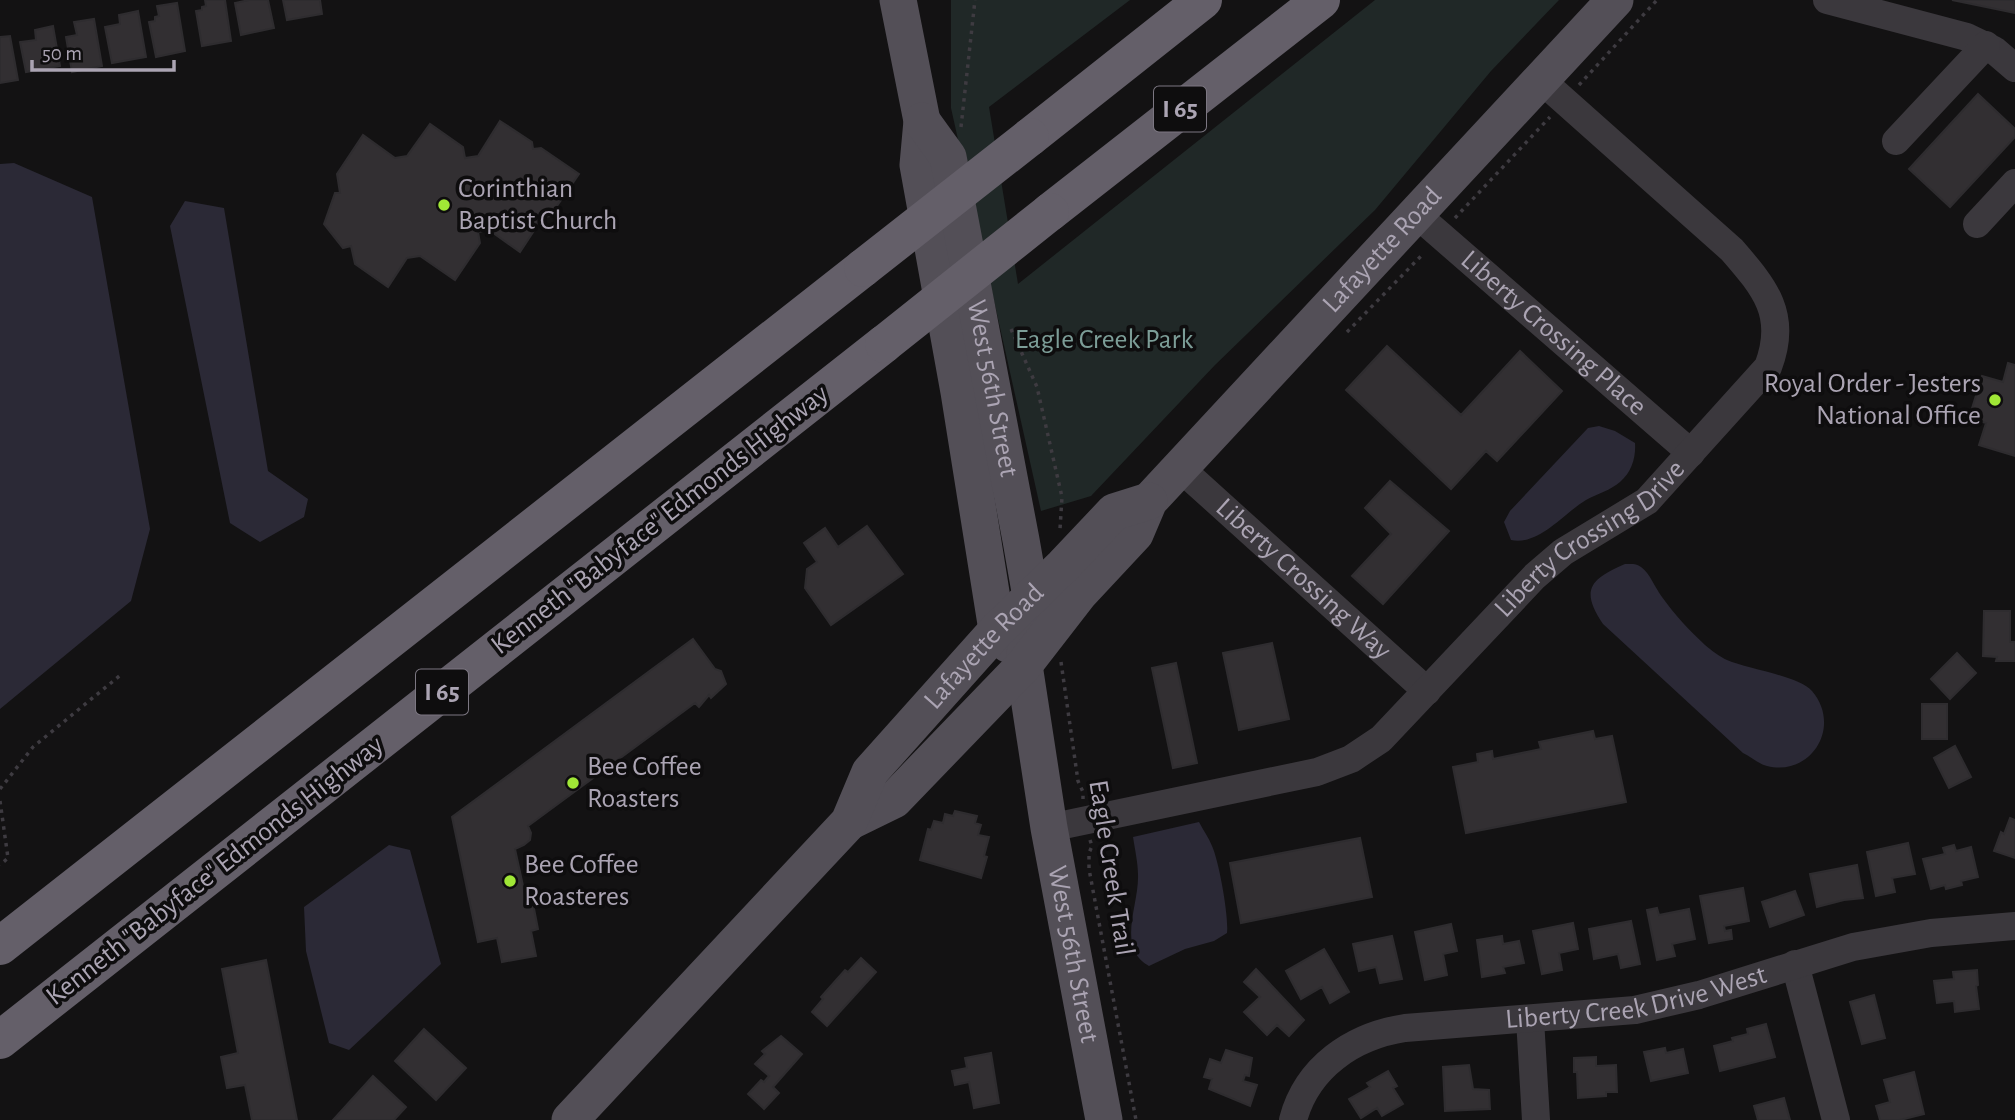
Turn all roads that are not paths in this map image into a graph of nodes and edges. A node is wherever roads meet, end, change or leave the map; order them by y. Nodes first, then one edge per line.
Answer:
1 (898, 0) edge
2 (1203, 0) edge
3 (1321, 0) edge
4 (1615, 0) edge
5 (1827, 0) edge
6 (1986, 45) junction
7 (2013, 64) edge
8 (1541, 80) junction
9 (922, 121) junction
10 (1896, 141) dead end
11 (2015, 183) edge
12 (1416, 214) junction
13 (1977, 224) dead end
14 (1691, 453) junction
15 (1180, 468) junction
16 (1149, 501) junction
17 (1031, 597) junction
18 (997, 630) junction
19 (1024, 664) junction
20 (1427, 691) junction
21 (849, 822) junction
22 (1049, 828) junction
23 (2015, 926) edge
24 (0, 946) edge
25 (1795, 964) junction
26 (1530, 1019) junction
27 (0, 1040) edge
28 (570, 1120) edge
29 (1104, 1120) edge
30 (1293, 1120) edge
31 (1536, 1120) edge
32 (1836, 1120) edge

1 - 9 main road, West 56th Street
2 - 24 highway, I 65, bridge
3 - 27 highway, Kenneth "Babyface" Edmonds Highway / I 65, bridge
4 - 8 main road, Lafayette Road
5 - 6 street
6 - 7 street
6 - 10 street
8 - 12 main road, Lafayette Road
8 - 14 street, Liberty Crossing Drive
9 - 17 main road, West 56th Street
9 - 18 main road, West 56th Street
11 - 13 street
12 - 14 street, Liberty Crossing Place
12 - 15 main road, Lafayette Road
14 - 20 street, Liberty Crossing Drive
15 - 16 main road, Lafayette Road
15 - 20 street, Liberty Crossing Way
16 - 17 main road, Lafayette Road
16 - 19 main road, Lafayette Road
17 - 18 main road, Lafayette Road
17 - 19 main road, West 56th Street
18 - 19 main road, West 56th Street
18 - 21 main road, Lafayette Road
19 - 21 main road, Lafayette Road
19 - 22 main road, West 56th Street
20 - 22 street, Liberty Crossing Drive
21 - 28 main road, Lafayette Road
22 - 29 main road, West 56th Street
23 - 25 street, Liberty Creek Drive West
25 - 26 street, Liberty Creek Drive West
25 - 32 street
26 - 30 street, Liberty Creek Drive West
26 - 31 street

